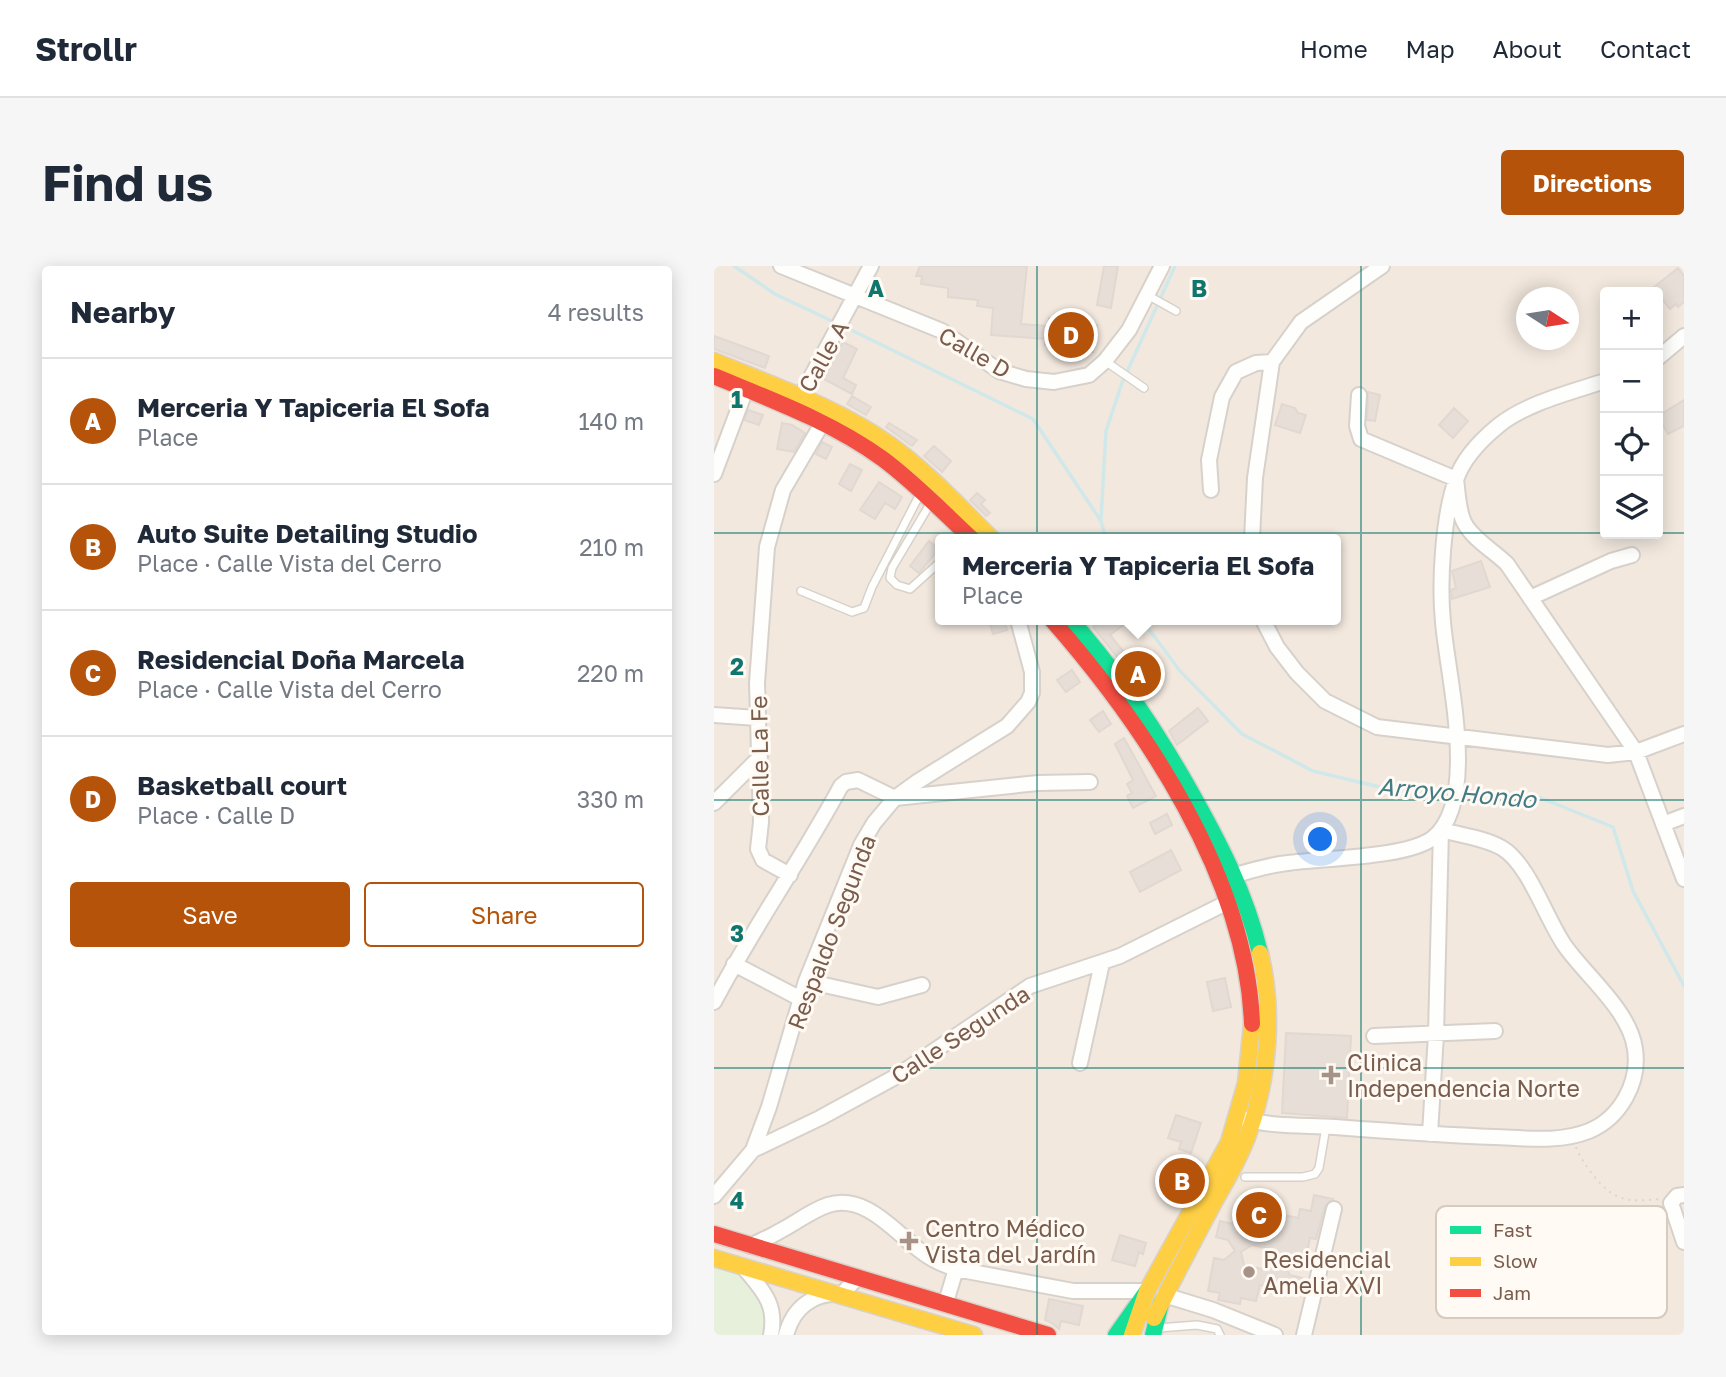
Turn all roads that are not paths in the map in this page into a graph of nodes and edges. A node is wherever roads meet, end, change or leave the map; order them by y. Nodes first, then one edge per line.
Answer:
1 (871, 266) edge
2 (1162, 266) edge
3 (1382, 266) edge
4 (784, 267) edge
5 (855, 297) junction
6 (1151, 297) junction
7 (1176, 311) dead end
8 (1684, 336) edge
9 (1663, 354) edge
10 (714, 361) edge
11 (1105, 362) junction
12 (1272, 362) junction
13 (714, 376) edge
14 (1600, 383) edge
15 (1144, 388) dead end
16 (746, 390) junction
17 (1359, 395) dead end
18 (798, 403) junction
19 (823, 422) junction
20 (714, 474) edge
21 (1456, 479) junction
22 (1211, 490) dead end
23 (931, 494) junction
24 (965, 534) edge
25 (985, 534) edge
26 (1252, 534) edge
27 (1632, 555) dead end
28 (935, 566) edge
29 (801, 591) dead end
30 (1530, 598) junction
31 (1019, 625) edge
32 (1056, 625) edge
33 (1075, 625) edge
34 (1266, 625) edge
35 (714, 715) edge
36 (757, 718) junction
37 (1684, 734) edge
38 (1457, 736) junction
39 (1636, 752) junction
40 (760, 757) junction
41 (1090, 782) dead end
42 (895, 797) junction
43 (714, 803) edge
44 (1684, 816) edge
45 (1663, 824) junction
46 (1441, 830) junction
47 (790, 875) junction
48 (1684, 878) edge
49 (1226, 879) junction
50 (1226, 903) junction
51 (1102, 963) junction
52 (734, 964) junction
53 (806, 981) junction
54 (922, 985) dead end
55 (800, 999) junction
56 (714, 1002) edge
57 (1495, 1031) dead end
58 (1436, 1034) junction
59 (1374, 1036) dead end
60 (1080, 1063) dead end
61 (1246, 1119) junction
62 (1326, 1127) junction
63 (1430, 1134) junction
64 (753, 1150) junction
65 (1245, 1177) dead end
66 (1684, 1195) edge
67 (714, 1196) edge
68 (1334, 1209) dead end
69 (714, 1234) edge
70 (1684, 1242) edge
71 (750, 1246) junction
72 (714, 1258) edge
73 (745, 1267) junction
74 (956, 1269) junction
75 (858, 1277) junction
76 (1147, 1291) junction
77 (842, 1294) junction
78 (1162, 1299) junction
79 (946, 1303) junction
80 (921, 1319) junction
81 (1151, 1333) edge
82 (771, 1335) edge
83 (786, 1335) edge
84 (917, 1335) edge
85 (974, 1335) edge
86 (1048, 1335) edge
87 (1116, 1335) edge
88 (1132, 1335) edge
89 (1220, 1335) edge
90 (1275, 1335) edge
91 (1304, 1335) edge

1 - 5 street, Calle A
2 - 6 street, Calle D
3 - 12 street
4 - 5 street, Calle D
5 - 11 street, Calle D
5 - 18 street, Calle A
6 - 7 lane
6 - 11 street, Calle D
8 - 9 street
10 - 18 main road
11 - 15 lane
12 - 22 street
12 - 26 street
13 - 16 main road
14 - 21 street
16 - 18 main road
16 - 20 street
17 - 21 street
18 - 19 main road
18 - 23 main road
19 - 23 main road
19 - 36 street, Calle La Fe
21 - 30 street
21 - 38 street
23 - 24 main road
23 - 25 main road
23 - 28 lane
23 - 29 lane
27 - 30 street
30 - 39 street
31 - 42 street, Respaldo Segunda
32 - 49 main road
33 - 49 main road
34 - 38 street
35 - 36 street
36 - 40 street, Calle La Fe
37 - 39 street
38 - 39 street
38 - 46 street
39 - 45 street
40 - 43 street
40 - 47 street, Calle La Fe
41 - 42 street
42 - 47 street
42 - 53 street, Respaldo Segunda
44 - 45 street
45 - 48 street
46 - 49 street
46 - 58 street
46 - 63 street
47 - 52 street
49 - 50 main road
49 - 61 main road
50 - 51 street, Calle Segunda
50 - 61 main road
51 - 60 street
51 - 64 street, Calle Segunda
52 - 55 street
52 - 56 street
53 - 54 street
53 - 55 street, Respaldo Segunda
55 - 64 street, Respaldo Segunda
57 - 58 street
58 - 59 street
58 - 63 street
61 - 62 street
61 - 76 main road
61 - 78 main road
62 - 63 street
62 - 65 lane
64 - 67 street, Calle Segunda
66 - 70 street
68 - 91 street
69 - 71 main road
71 - 73 street
71 - 74 street
71 - 75 main road
72 - 73 main road
73 - 77 main road
73 - 82 street
74 - 76 street
74 - 79 street
75 - 77 street
75 - 79 main road
76 - 87 main road
76 - 88 main road
77 - 80 main road
77 - 83 street
78 - 81 main road
78 - 90 street
79 - 86 main road
80 - 84 street
80 - 85 main road
81 - 89 lane

